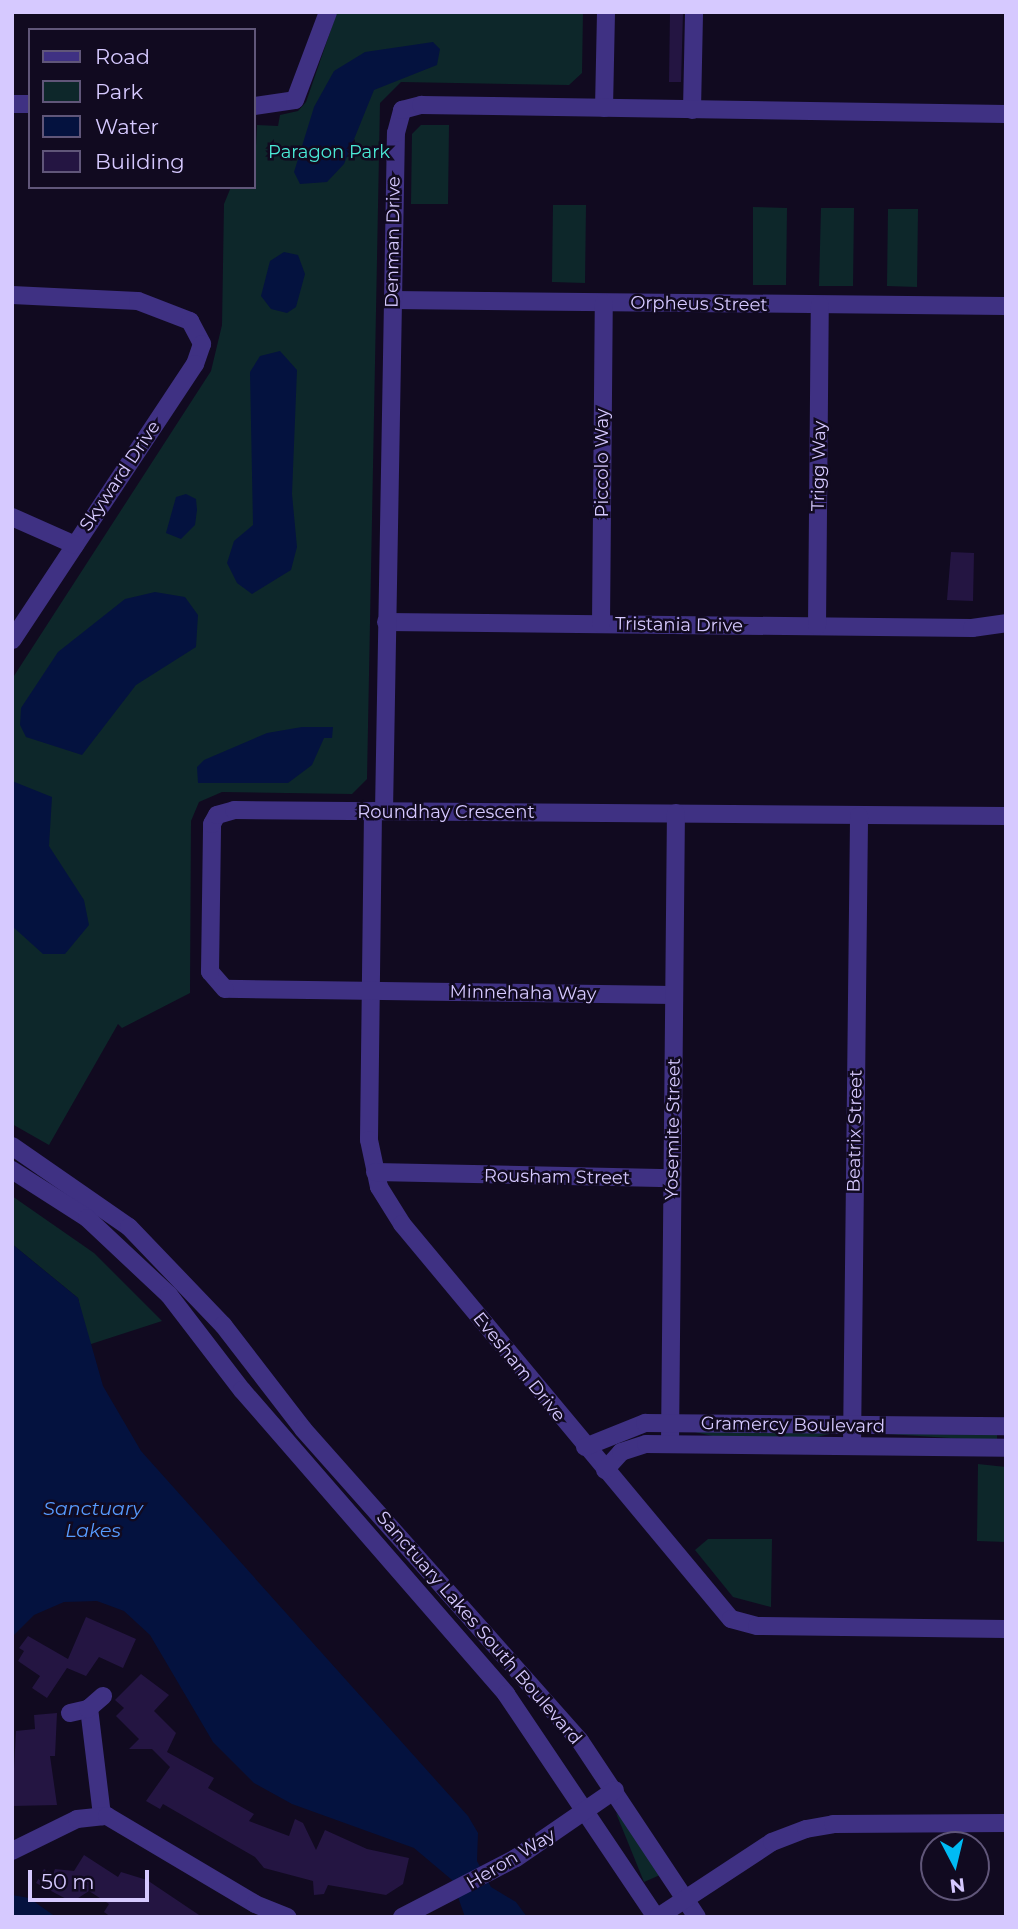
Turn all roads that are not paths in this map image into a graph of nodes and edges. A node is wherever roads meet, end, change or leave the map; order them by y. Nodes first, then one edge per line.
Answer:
1 (328, 12) edge
2 (606, 12) edge
3 (694, 12) edge
4 (256, 106) edge
5 (604, 108) junction
6 (692, 110) junction
7 (1006, 114) edge
8 (12, 295) edge
9 (392, 300) junction
10 (604, 303) junction
11 (820, 305) junction
12 (1006, 306) edge
13 (12, 517) edge
14 (75, 545) junction
15 (386, 622) junction
16 (1006, 623) edge
17 (601, 624) junction
18 (817, 626) junction
19 (972, 628) junction
20 (1006, 634) edge
21 (12, 640) edge
22 (378, 811) junction
23 (676, 813) junction
24 (859, 816) junction
25 (1006, 816) edge
26 (371, 992) junction
27 (674, 995) junction
28 (12, 1146) edge
29 (12, 1170) edge
30 (672, 1178) junction
31 (377, 1179) junction
32 (244, 1351) junction
33 (223, 1367) junction
34 (670, 1423) junction
35 (852, 1425) junction
36 (1006, 1426) edge
37 (670, 1444) junction
38 (852, 1446) junction
39 (585, 1447) junction
40 (1006, 1448) edge
41 (604, 1470) junction
42 (1006, 1629) edge
43 (103, 1696) dead end
44 (89, 1708) junction
45 (70, 1713) dead end
46 (615, 1790) junction
47 (588, 1810) junction
48 (102, 1816) junction
49 (1006, 1823) edge
50 (12, 1851) edge
51 (684, 1898) junction
52 (288, 1917) edge
53 (402, 1917) edge
54 (657, 1917) edge
55 (697, 1917) edge

1 - 4 street
2 - 5 street
3 - 6 street
5 - 6 street, Denman Drive
5 - 9 street, Denman Drive
6 - 7 street, Denman Drive
8 - 14 street, Skyward Drive
9 - 10 street, Orpheus Street
9 - 15 street, Denman Drive
10 - 11 street, Orpheus Street
10 - 17 street, Piccolo Way
11 - 12 street, Orpheus Street
11 - 18 street, Trigg Way
13 - 14 street
14 - 21 street, Skyward Drive
15 - 17 street, Tristania Drive
15 - 22 street, Denman Drive
16 - 19 street, Tristania Drive
17 - 18 street, Tristania Drive
18 - 19 street, Tristania Drive
19 - 20 street, Tristania Drive
22 - 23 street, Roundhay Crescent
22 - 26 street, Evesham Drive
22 - 26 street, Roundhay Crescent
23 - 24 street, Roundhay Crescent
23 - 27 street, Yosemite Street
24 - 25 street, Roundhay Crescent
24 - 35 street, Beatrix Street
26 - 27 street, Minnehaha Way
26 - 31 street, Evesham Drive
27 - 30 street, Yosemite Street
28 - 32 street, Sanctuary Lakes South Boulevard
29 - 33 street, Sanctuary Lakes South Boulevard
30 - 31 street, Rousham Street
30 - 34 street, Yosemite Street
31 - 39 street, Evesham Drive
32 - 33 street
32 - 46 street, Sanctuary Lakes South Boulevard
33 - 47 street, Sanctuary Lakes South Boulevard
34 - 35 street, Gramercy Boulevard
34 - 37 street, Yosemite Street
34 - 39 street, Gramercy Boulevard
35 - 36 street, Gramercy Boulevard
35 - 38 street, Beatrix Street
37 - 38 street, Gramercy Boulevard
37 - 41 street, Gramercy Boulevard
38 - 40 street, Gramercy Boulevard
39 - 41 street, Evesham Drive
41 - 42 street, Evesham Drive
43 - 44 street
44 - 45 street
44 - 48 street
46 - 47 street, Heron Way
46 - 51 street, Sanctuary Lakes South Boulevard
47 - 53 street, Heron Way
47 - 54 street, Sanctuary Lakes South Boulevard
48 - 50 street
48 - 52 street
49 - 51 street
51 - 54 street
51 - 55 street, Sanctuary Lakes South Boulevard

